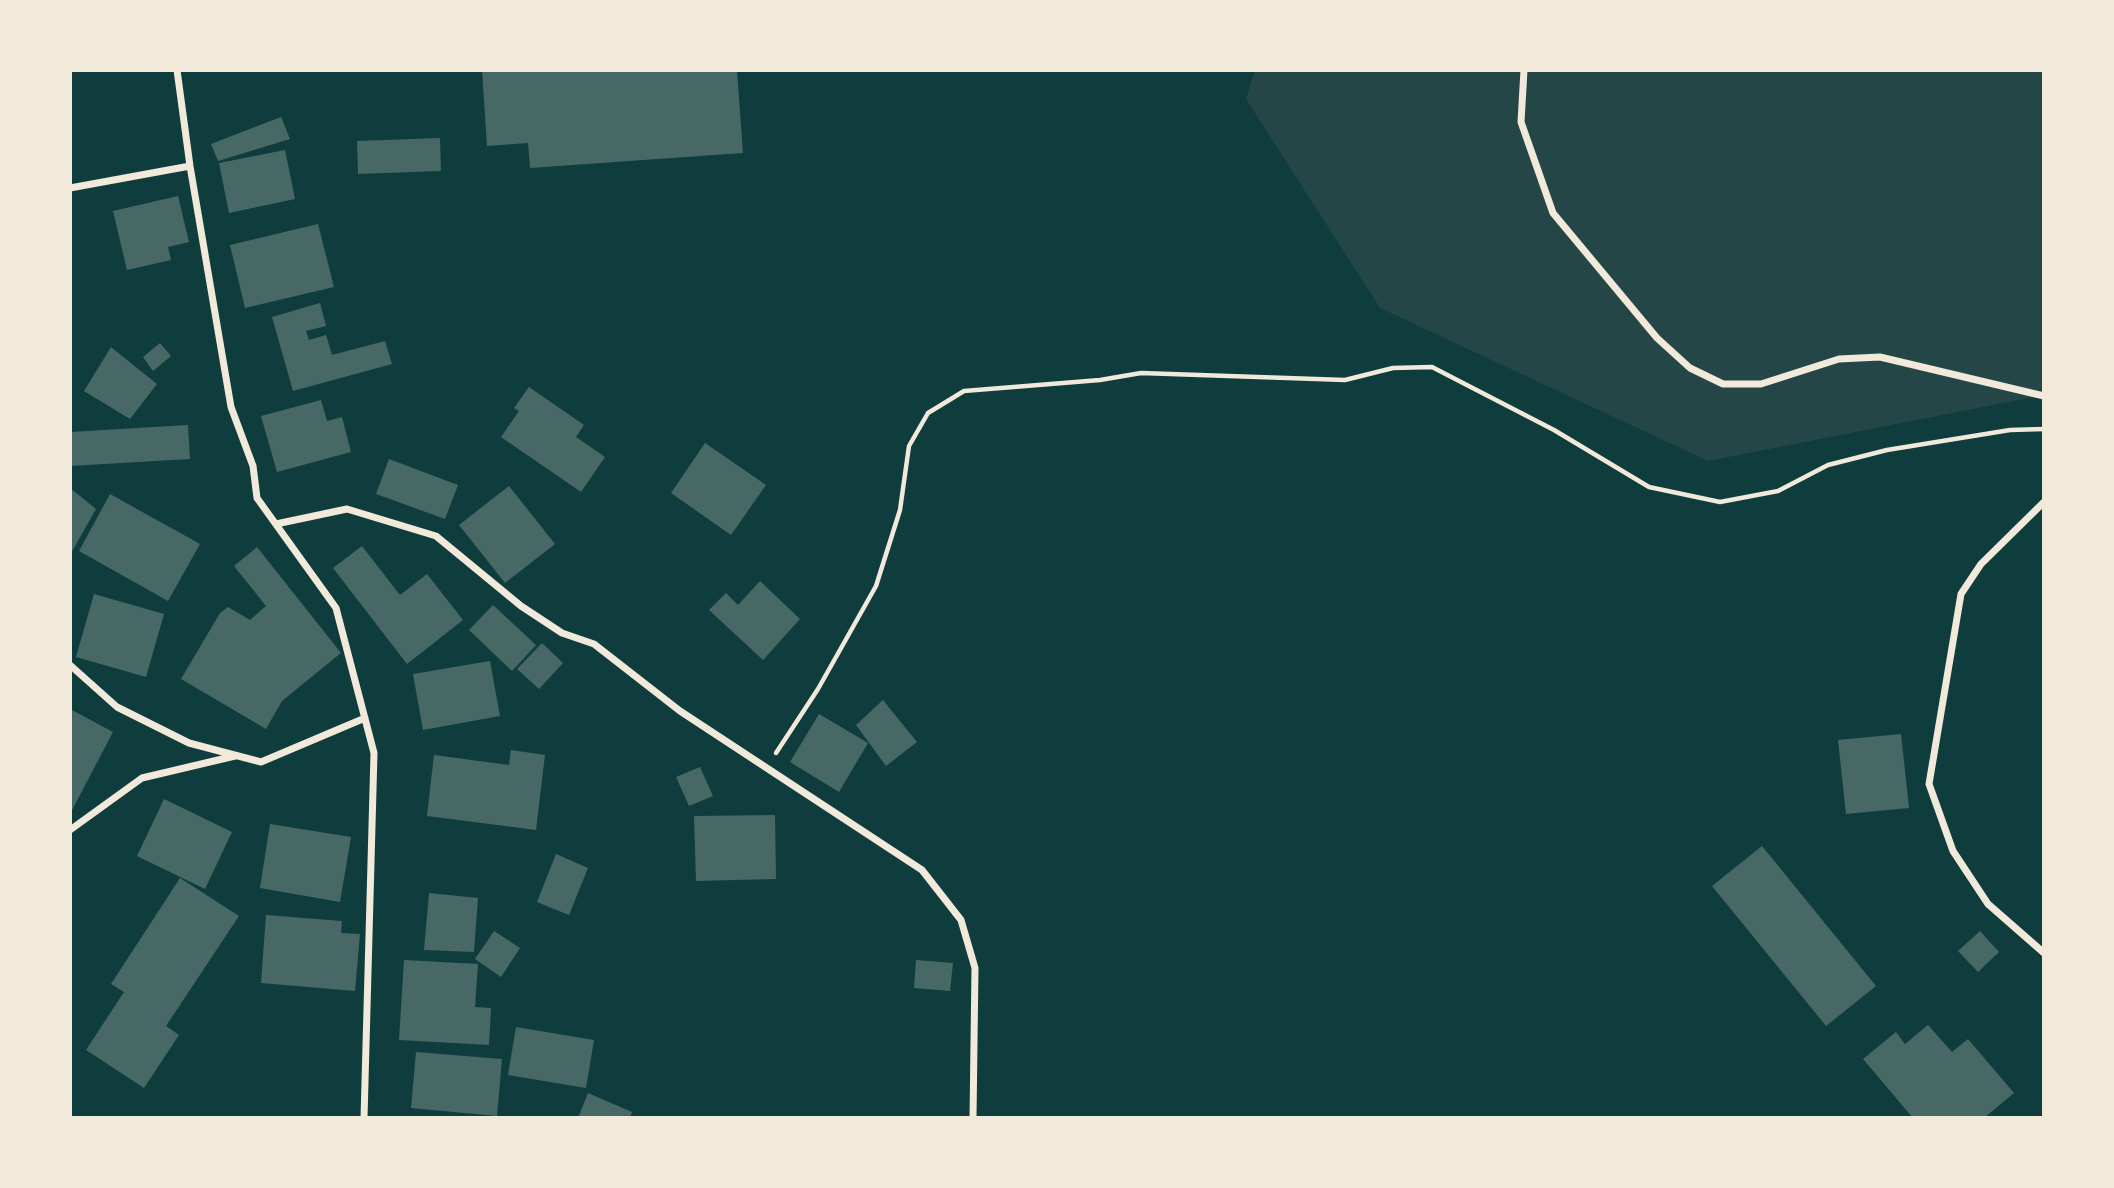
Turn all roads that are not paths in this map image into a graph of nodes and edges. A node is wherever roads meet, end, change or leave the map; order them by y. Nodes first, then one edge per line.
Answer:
1 (177, 70) edge
2 (1524, 70) edge
3 (190, 166) junction
4 (70, 188) edge
5 (2044, 396) edge
6 (2044, 502) edge
7 (276, 524) junction
8 (70, 664) edge
9 (365, 718) junction
10 (237, 756) junction
11 (70, 830) edge
12 (2044, 953) edge
13 (364, 1118) edge
14 (973, 1118) edge

1 - 3 street
2 - 5 street
3 - 4 street
3 - 7 street
6 - 12 street
7 - 9 street
7 - 14 street
8 - 10 street
9 - 10 street
9 - 13 street
10 - 11 street

